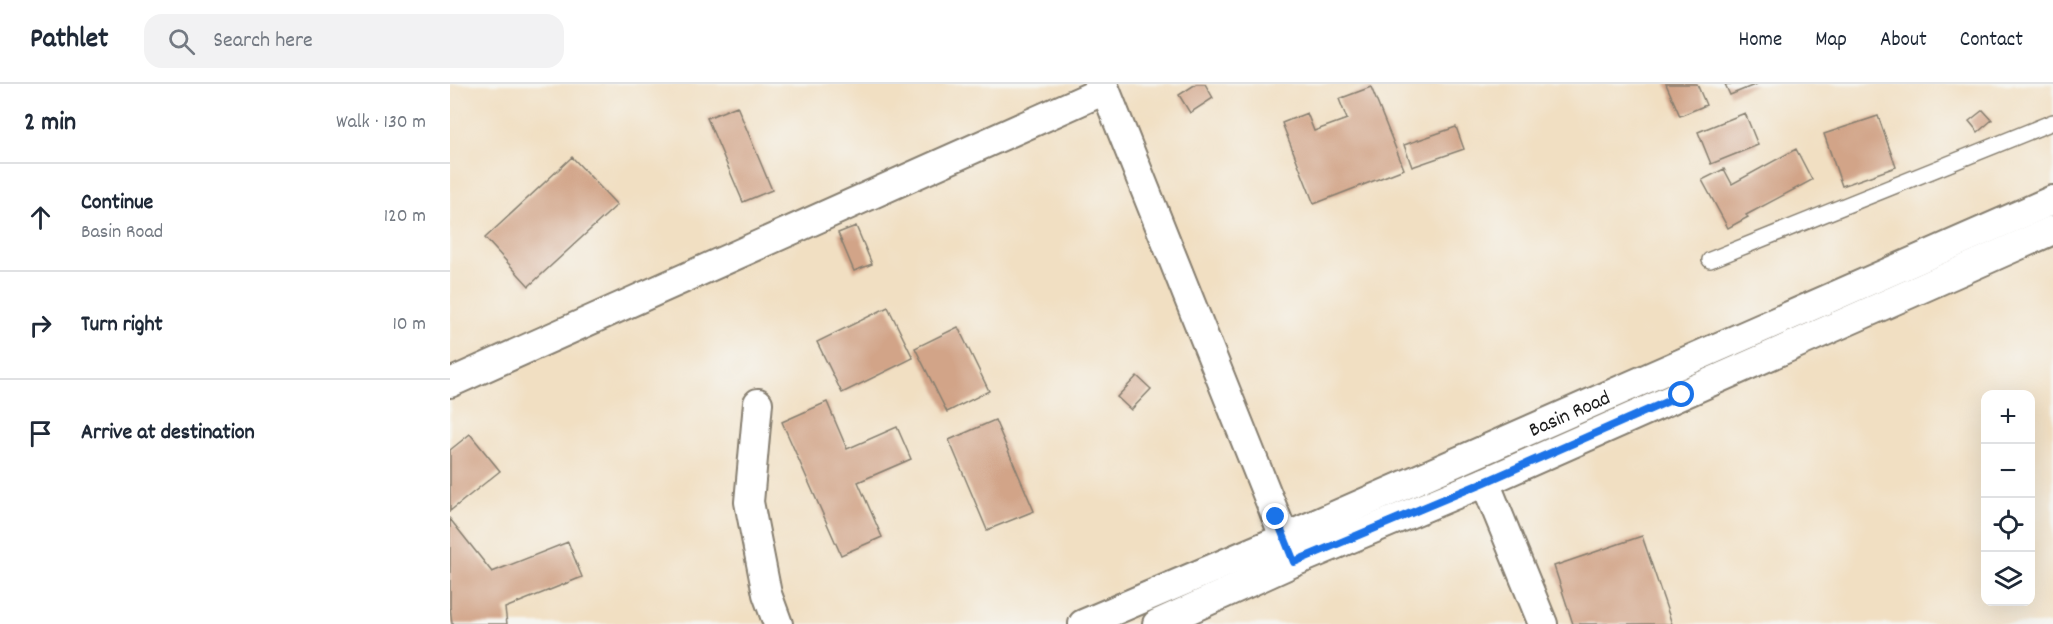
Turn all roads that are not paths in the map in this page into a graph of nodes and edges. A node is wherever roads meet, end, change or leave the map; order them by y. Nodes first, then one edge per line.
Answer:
1 (1104, 87) edge
2 (2053, 122) edge
3 (2053, 200) edge
4 (2053, 230) edge
5 (1710, 260) dead end
6 (450, 383) edge
7 (758, 403) dead end
8 (1485, 482) junction
9 (1289, 550) junction
10 (778, 624) edge
11 (1083, 624) edge
12 (1157, 624) edge
13 (1543, 624) edge

1 - 6 street
1 - 9 street
2 - 5 lane
3 - 9 street, Basin Road
4 - 8 street, Basin Road
7 - 10 street
8 - 9 street, Basin Road
8 - 13 street
9 - 11 street, Basin Road
9 - 12 street, Basin Road

